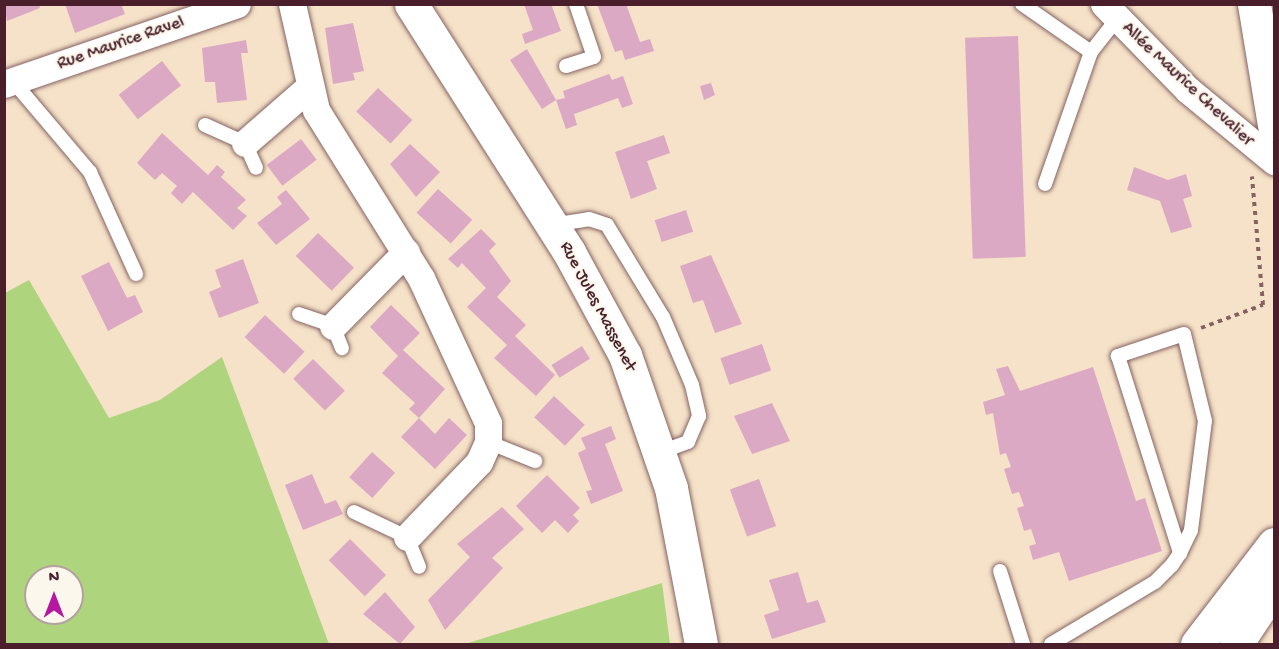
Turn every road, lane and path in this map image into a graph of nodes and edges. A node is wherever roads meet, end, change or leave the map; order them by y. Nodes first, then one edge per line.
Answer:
1 (237, 4) edge
2 (292, 4) edge
3 (411, 4) edge
4 (576, 4) edge
5 (1022, 4) edge
6 (1254, 4) edge
7 (1111, 12) edge
8 (1091, 52) junction
9 (566, 66) dead end
10 (9, 83) edge
11 (308, 89) junction
12 (205, 125) dead end
13 (1275, 125) edge
14 (245, 143) junction
15 (1263, 165) edge
16 (256, 168) dead end
17 (1045, 184) dead end
18 (552, 225) junction
19 (406, 252) junction
20 (136, 274) dead end
21 (299, 314) dead end
22 (1184, 334) junction
23 (338, 337) joint
24 (488, 442) junction
25 (661, 452) junction
26 (535, 461) dead end
27 (354, 512) dead end
28 (407, 537) junction
29 (1275, 544) edge
30 (1180, 553) junction
31 (419, 567) dead end
32 (1000, 571) dead end
33 (1275, 587) edge
34 (1208, 640) edge
35 (701, 645) edge
36 (1023, 645) edge
37 (1051, 645) edge

1 - 10 street, Rue Maurice Ravel
2 - 11 street
3 - 18 street, Rue Jules Massenet
4 - 9 lane
5 - 8 lane
6 - 13 street
7 - 8 lane
7 - 15 street, Allée Maurice Chevalier
8 - 17 lane
10 - 20 lane
11 - 14 street
11 - 19 street
12 - 14 lane
14 - 16 lane
15 - 22 path
18 - 25 street, Rue Jules Massenet
18 - 25 lane
19 - 23 street
19 - 24 street
21 - 23 lane
22 - 30 lane
22 - 30 lane
24 - 26 lane
24 - 28 street
25 - 35 street, Rue Jules Massenet
27 - 28 lane
28 - 31 lane
29 - 34 street
30 - 37 lane
32 - 36 lane
33 - 34 street

